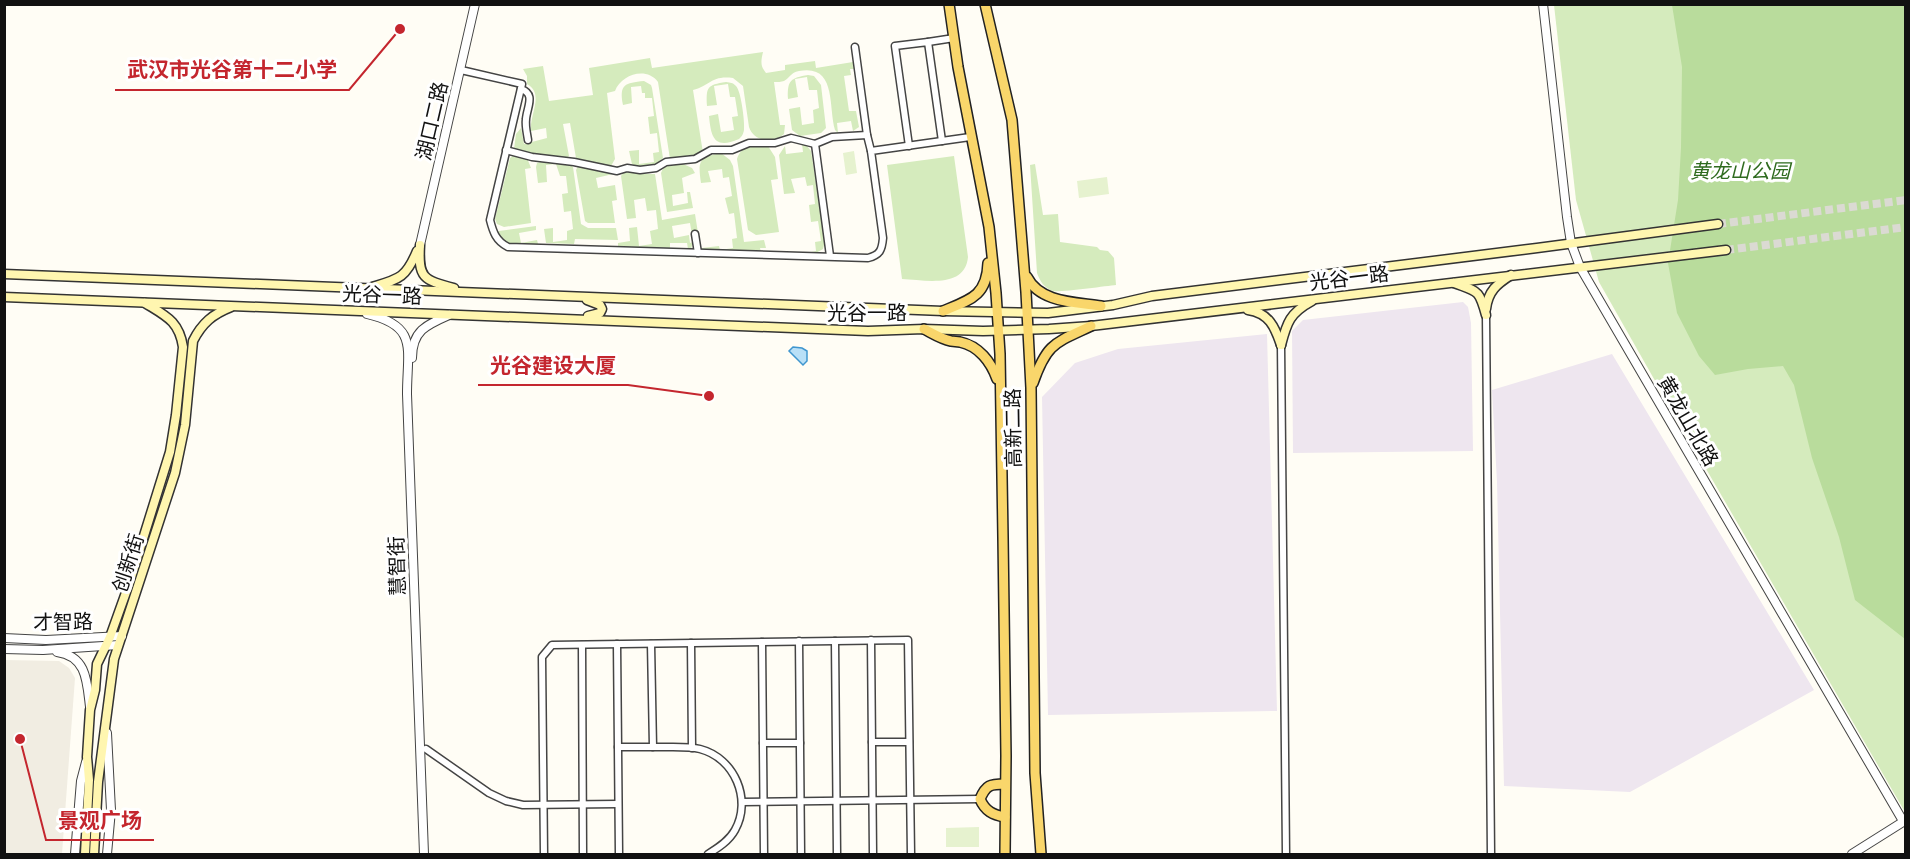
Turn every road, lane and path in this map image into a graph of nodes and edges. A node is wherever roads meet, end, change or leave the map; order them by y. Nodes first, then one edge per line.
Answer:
1 (475, 4) edge
2 (949, 4) edge
3 (985, 4) edge
4 (1543, 4) edge
5 (954, 39) junction
6 (928, 42) junction
7 (855, 47) dead end
8 (461, 69) junction
9 (521, 89) junction
10 (867, 135) junction
11 (970, 137) junction
12 (528, 140) dead end
13 (942, 141) junction
14 (815, 144) junction
15 (909, 146) junction
16 (506, 150) junction
17 (871, 151) junction
18 (1718, 224) tunnel mouth
19 (989, 227) junction
20 (695, 234) dead end
21 (1571, 243) junction
22 (420, 245) junction
23 (1725, 250) tunnel mouth
24 (698, 253) junction
25 (830, 256) junction
26 (1580, 267) junction
27 (1024, 271) junction
28 (4, 274) edge
29 (1513, 274) junction
30 (1451, 282) junction
31 (366, 289) junction
32 (471, 292) junction
33 (570, 296) junction
34 (4, 297) edge
35 (1316, 299) junction
36 (145, 302) junction
37 (237, 306) junction
38 (1101, 306) junction
39 (1236, 309) junction
40 (354, 311) junction
41 (943, 311) junction
42 (997, 312) junction
43 (1027, 312) junction
44 (451, 314) junction
45 (1485, 315) junction
46 (570, 318) junction
47 (1091, 326) junction
48 (924, 329) junction
49 (998, 330) junction
50 (1028, 330) junction
51 (1281, 345) junction
52 (1000, 388) junction
53 (1031, 388) junction
54 (4, 638) edge
55 (871, 640) junction
56 (108, 641) junction
57 (120, 641) junction
58 (799, 641) junction
59 (835, 641) junction
60 (762, 642) junction
61 (691, 643) junction
62 (616, 644) junction
63 (651, 644) junction
64 (582, 645) junction
65 (4, 649) edge
66 (43, 650) junction
67 (90, 710) junction
68 (107, 728) junction
69 (872, 742) junction
70 (909, 742) junction
71 (763, 743) junction
72 (800, 743) junction
73 (618, 747) junction
74 (653, 747) junction
75 (426, 748) junction
76 (692, 748) junction
77 (87, 757) junction
78 (1005, 784) junction
79 (980, 799) junction
80 (873, 800) junction
81 (910, 800) junction
82 (801, 801) junction
83 (836, 801) junction
84 (742, 802) junction
85 (763, 802) junction
86 (544, 804) junction
87 (582, 804) junction
88 (618, 804) junction
89 (1005, 817) junction
90 (1904, 821) edge
91 (75, 855) edge
92 (85, 855) edge
93 (94, 855) edge
94 (107, 855) edge
95 (424, 855) edge
96 (429, 855) edge
97 (544, 855) edge
98 (583, 855) edge
99 (619, 855) edge
100 (708, 855) edge
101 (764, 855) edge
102 (801, 855) edge
103 (837, 855) edge
104 (873, 855) edge
105 (911, 855) edge
106 (1005, 855) edge
107 (1041, 855) edge
108 (1286, 855) edge
109 (1491, 855) edge
110 (1852, 855) edge

1 - 8 street, 湖口二路
2 - 5 main road, 高新二路
3 - 27 main road, 高新二路
4 - 21 street, 黄龙山北路
5 - 6 street
5 - 11 main road, 高新二路
6 - 13 street
6 - 15 street
7 - 10 street
8 - 9 street
8 - 22 street, 湖口二路
9 - 12 street
9 - 16 street
10 - 14 street
10 - 17 street
11 - 13 street
11 - 19 main road, 高新二路
13 - 15 street
14 - 16 street
14 - 25 street
15 - 17 street
16 - 24 street
17 - 25 street
18 - 21 main road, 光谷一路
19 - 41 main road
19 - 42 main road, 高新二路
20 - 24 street
21 - 26 street, 黄龙山北路
21 - 38 main road, 光谷一路
22 - 31 main road
22 - 32 main road
23 - 26 main road, 光谷一路
24 - 25 street
26 - 29 main road, 光谷一路
26 - 90 street, 黄龙山北路
27 - 38 main road
27 - 43 main road, 高新二路
28 - 31 main road, 光谷一路
29 - 30 main road, 光谷一路
29 - 45 main road
30 - 35 main road, 光谷一路
30 - 45 main road
31 - 32 main road, 光谷一路
32 - 33 main road, 光谷一路
33 - 41 main road, 光谷一路
33 - 46 main road
34 - 36 main road, 光谷一路
35 - 39 main road, 光谷一路
35 - 51 main road
36 - 37 main road, 光谷一路
36 - 56 main road, 创新街
37 - 40 main road, 光谷一路
37 - 57 main road, 创新街
38 - 43 main road, 光谷一路
39 - 47 main road, 光谷一路
39 - 51 main road
40 - 44 main road, 光谷一路
40 - 95 street, 慧智街
41 - 42 main road, 光谷一路
42 - 43 main road, 光谷一路
42 - 49 main road, 高新二路
43 - 50 main road, 高新二路
44 - 46 main road, 光谷一路
44 - 75 street, 慧智街
45 - 109 street
46 - 48 main road, 光谷一路
47 - 50 main road, 光谷一路
47 - 53 main road
48 - 49 main road, 光谷一路
48 - 52 main road
49 - 50 main road, 光谷一路
49 - 52 main road, 高新二路
50 - 53 main road, 高新二路
51 - 108 street
52 - 78 main road, 高新二路
53 - 107 main road, 高新二路
54 - 56 street, 才智路
55 - 59 street
55 - 69 street
55 - 70 street
56 - 57 street, 才智路
56 - 66 street, 才智路
56 - 67 main road, 创新街
57 - 68 main road, 创新街
58 - 59 street
58 - 60 street
58 - 72 street
59 - 83 street
60 - 61 street
60 - 71 street
61 - 63 street
61 - 76 street
62 - 63 street
62 - 64 street
62 - 73 street
63 - 74 street
64 - 86 street
64 - 87 street
65 - 66 street, 才智路
66 - 67 street
67 - 77 main road, 创新街
68 - 93 main road, 创新街
68 - 94 street
69 - 70 street
69 - 80 street
70 - 81 street
71 - 72 street
71 - 85 street
72 - 82 street
73 - 74 street
73 - 88 street
74 - 76 street
75 - 86 street
75 - 96 street, 慧智街
76 - 84 street
77 - 91 street
77 - 92 main road, 创新街
78 - 79 main road
78 - 89 main road, 高新二路
79 - 81 street
79 - 89 main road
80 - 81 street
80 - 83 street
80 - 104 street
81 - 105 street
82 - 83 street
82 - 85 street
82 - 102 street
83 - 103 street
84 - 85 street
84 - 100 street
85 - 101 street
86 - 87 street
86 - 97 street
87 - 88 street
87 - 98 street
88 - 99 street
89 - 106 main road, 高新二路
90 - 110 street

